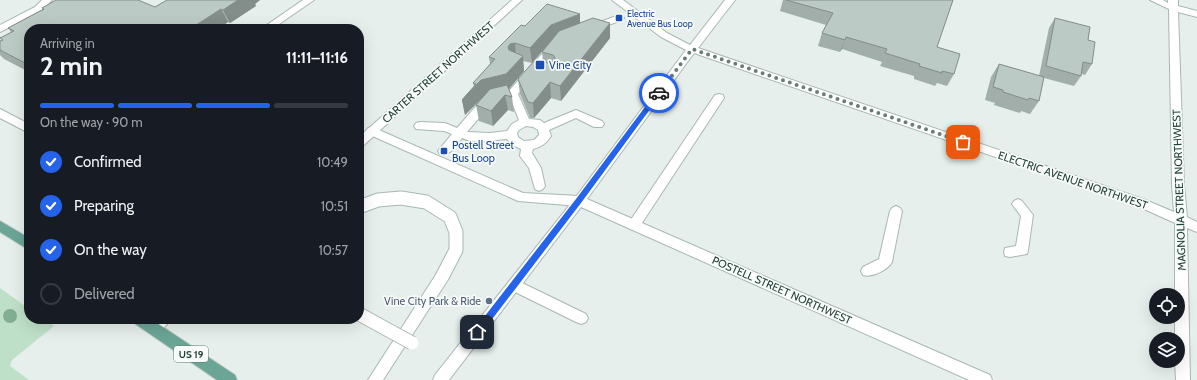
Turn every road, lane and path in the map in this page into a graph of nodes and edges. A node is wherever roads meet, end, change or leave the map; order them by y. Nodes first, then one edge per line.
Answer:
1 (47, 0) edge
2 (309, 0) edge
3 (517, 0) edge
4 (617, 0) edge
5 (730, 0) edge
6 (1155, 0) edge
7 (1173, 4) edge
8 (1197, 14) edge
9 (619, 18) dead end
10 (273, 24) edge
11 (0, 29) edge
12 (584, 31) edge
13 (563, 40) edge
14 (692, 49) junction
15 (522, 65) edge
16 (534, 69) junction
17 (544, 72) edge
18 (512, 94) junction
19 (719, 98) dead end
20 (0, 113) edge
21 (525, 122) junction
22 (598, 124) dead end
23 (24, 126) edge
24 (420, 126) dead end
25 (544, 128) junction
26 (452, 130) dead end
27 (372, 131) junction
28 (511, 134) junction
29 (466, 136) dead end
30 (364, 138) edge
31 (528, 146) junction
32 (444, 151) dead end
33 (539, 186) dead end
34 (579, 201) junction
35 (1018, 204) dead end
36 (364, 205) edge
37 (896, 211) dead end
38 (1181, 220) junction
39 (634, 225) junction
40 (0, 226) edge
41 (1197, 227) edge
42 (24, 243) edge
43 (1010, 252) dead end
44 (868, 271) dead end
45 (514, 285) junction
46 (364, 317) edge
47 (581, 318) dead end
48 (158, 324) edge
49 (412, 343) dead end
50 (230, 380) edge
51 (375, 380) edge
52 (440, 380) edge
53 (985, 380) edge
54 (1183, 380) edge

1 - 11 street
2 - 10 street
3 - 27 street, CARTER STREET NORTHWEST
4 - 14 street, ELECTRIC AVENUE NORTHWEST
5 - 14 street
6 - 7 street
7 - 8 street
7 - 38 street, MAGNOLIA STREET NORTHWEST
9 - 12 street
13 - 16 street
14 - 34 street
14 - 38 street, ELECTRIC AVENUE NORTHWEST
15 - 16 street
16 - 17 street
16 - 18 street
18 - 21 street
18 - 32 street
19 - 39 street
20 - 23 street
21 - 25 street
21 - 28 street
22 - 25 street
24 - 26 street
25 - 31 street
27 - 30 street, CARTER STREET NORTHWEST
27 - 34 street
28 - 29 street
28 - 31 street
31 - 33 street
34 - 39 street, POSTELL STREET NORTHWEST
34 - 45 street
35 - 43 street
36 - 51 street, bridge
37 - 44 street
38 - 41 street, ELECTRIC AVENUE NORTHWEST
38 - 54 street, MAGNOLIA STREET NORTHWEST
39 - 53 street, POSTELL STREET NORTHWEST
40 - 42 main road
45 - 47 street
45 - 52 street
46 - 49 street, bridge
48 - 50 main road, US 19

